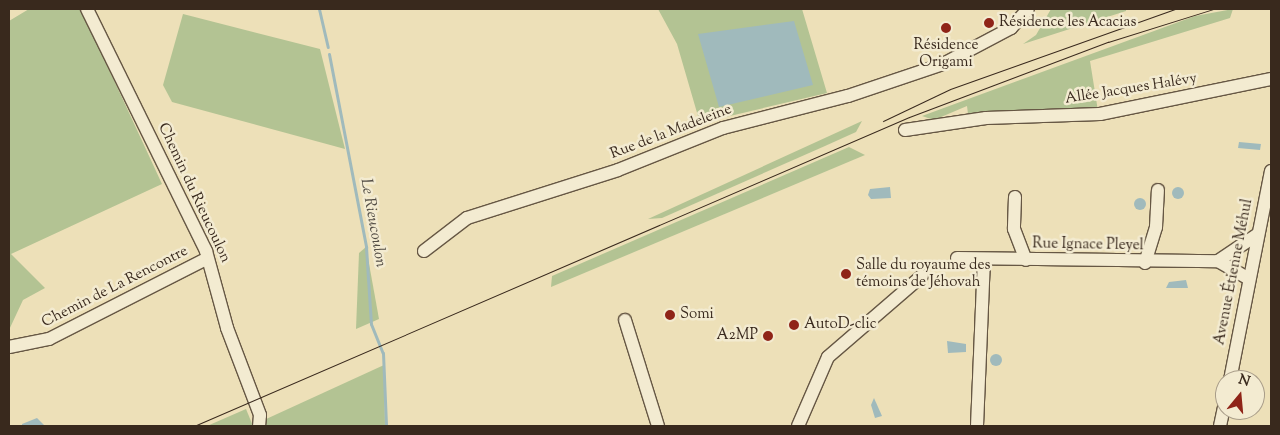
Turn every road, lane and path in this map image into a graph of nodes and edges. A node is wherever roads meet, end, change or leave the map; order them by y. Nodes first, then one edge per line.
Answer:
1 (87, 9) edge
2 (1028, 9) edge
3 (1271, 79) edge
4 (905, 130) dead end
5 (1271, 171) edge
6 (1270, 186) edge
7 (1158, 190) dead end
8 (1015, 198) dead end
9 (1258, 234) junction
10 (424, 251) dead end
11 (957, 258) dead end
12 (206, 259) junction
13 (984, 259) junction
14 (1026, 260) junction
15 (1218, 261) junction
16 (1145, 263) junction
17 (922, 276) dead end
18 (1249, 279) junction
19 (625, 320) dead end
20 (9, 347) edge
21 (1232, 370) edge
22 (259, 426) edge
23 (658, 426) edge
24 (798, 426) edge
25 (977, 426) edge

1 - 12 street, Chemin du Rieucoulon
2 - 10 street, Rue de la Madeleine
3 - 4 street, Allée Jacques Halévy
5 - 6 street, Avenue Étienne Méhul
6 - 9 street, Avenue Étienne Méhul
7 - 16 street
8 - 14 street
9 - 15 street
9 - 18 street, Avenue Étienne Méhul
11 - 13 street, Rue Ignace Pleyel
12 - 20 street, Chemin de La Rencontre
12 - 22 street, Chemin du Rieucoulon
13 - 14 street, Rue Ignace Pleyel
13 - 25 street
14 - 16 street, Rue Ignace Pleyel
15 - 16 street, Rue Ignace Pleyel
15 - 18 street
17 - 24 street
18 - 21 street, Avenue Étienne Méhul
19 - 23 street

